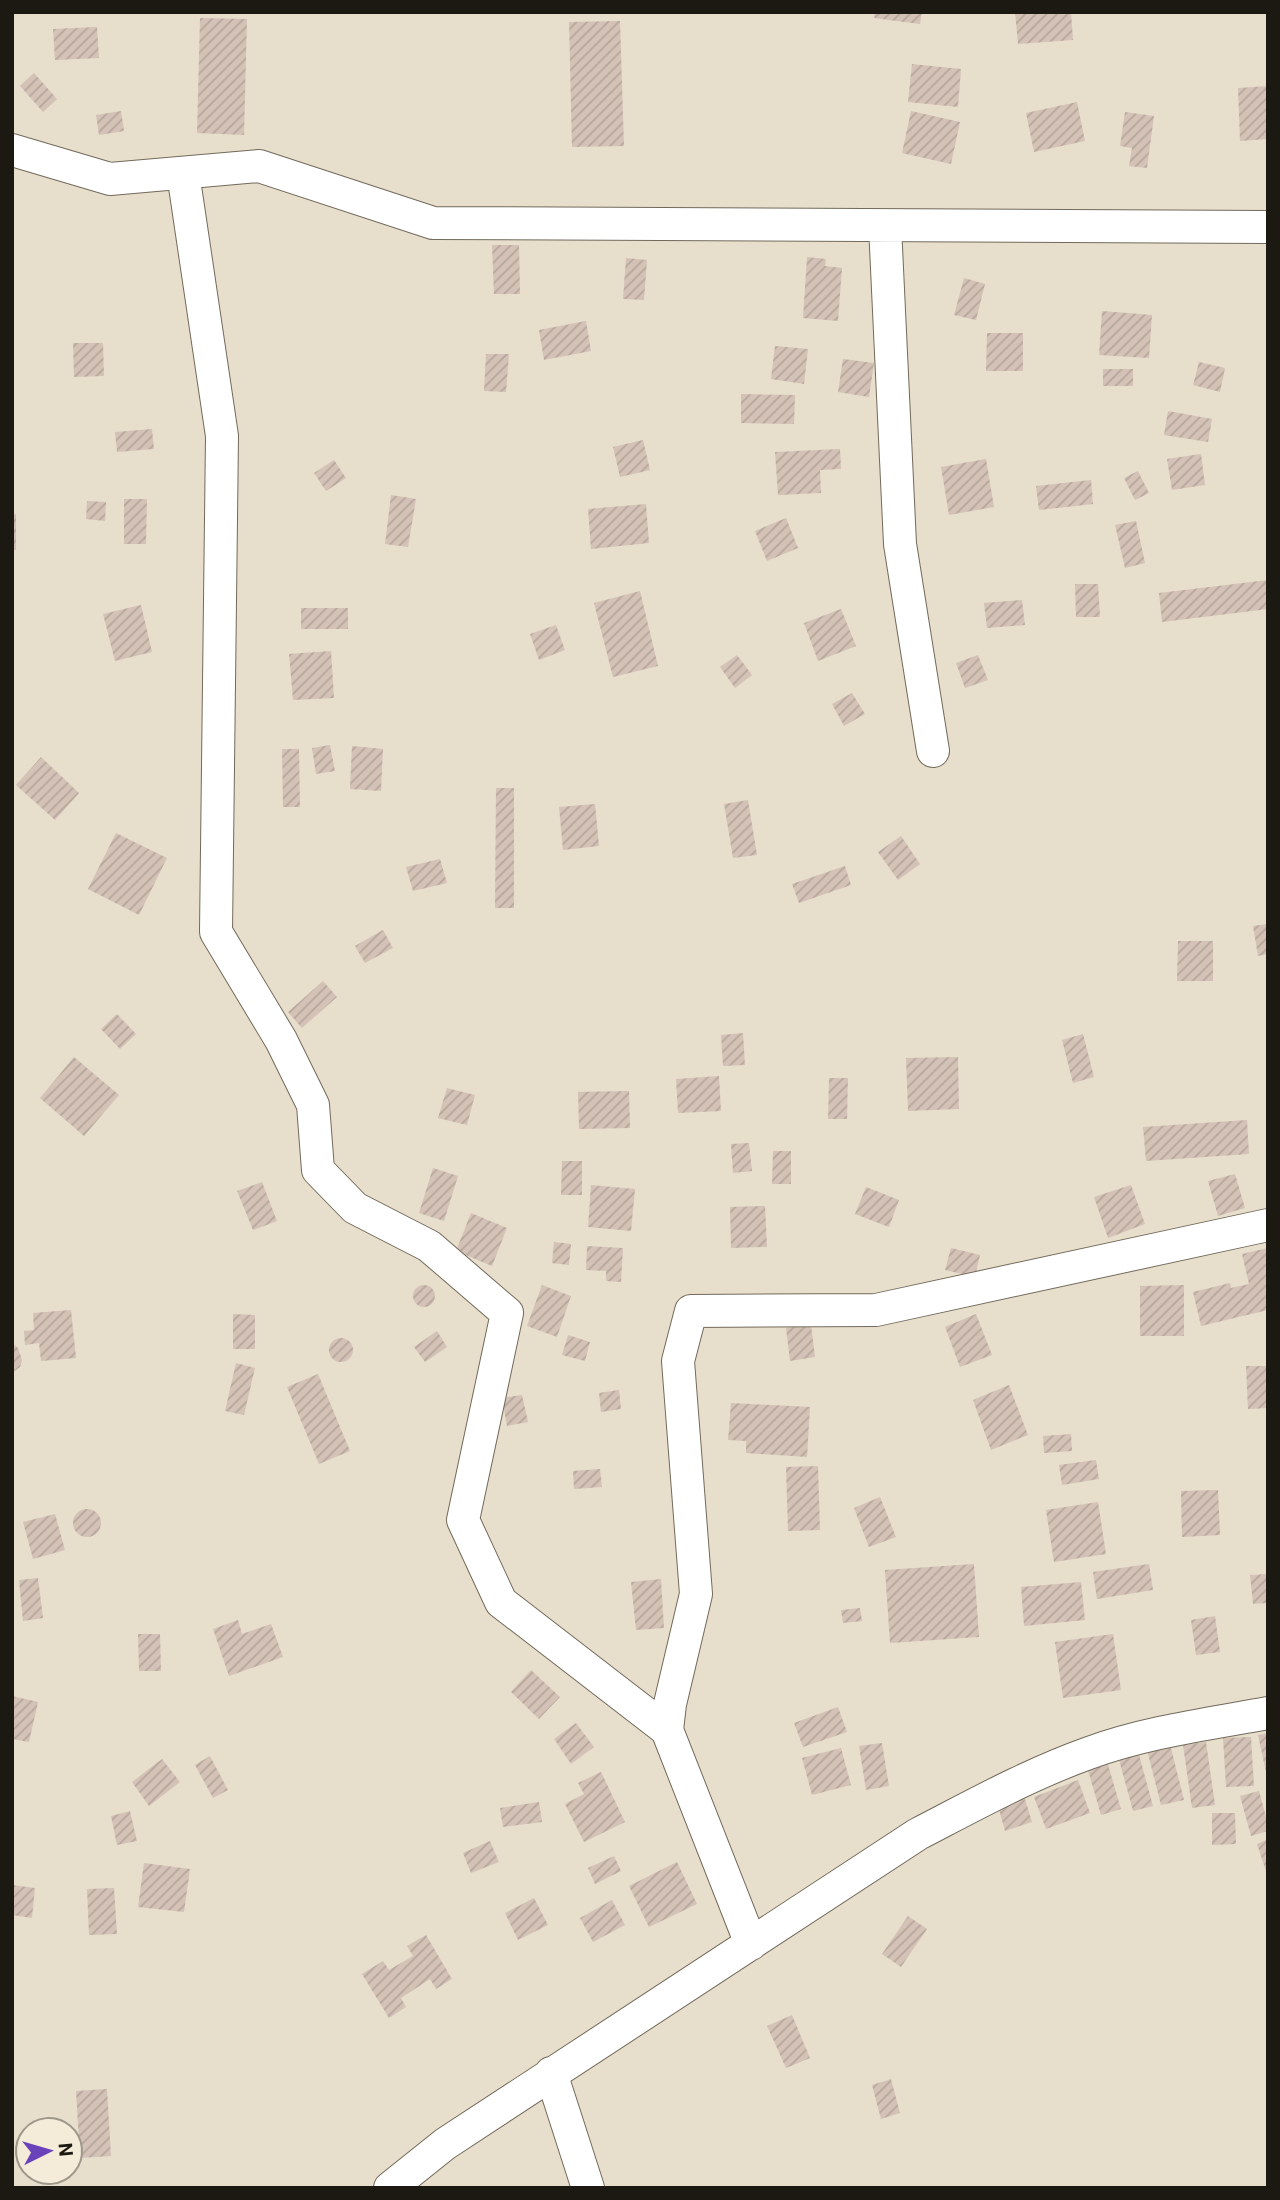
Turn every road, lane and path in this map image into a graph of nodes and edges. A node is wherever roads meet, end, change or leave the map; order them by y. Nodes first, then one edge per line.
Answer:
1 (12, 150) edge
2 (183, 173) junction
3 (885, 226) junction
4 (1268, 227) edge
5 (933, 751) dead end
6 (1268, 1225) edge
7 (1268, 1713) edge
8 (667, 1730) junction
9 (751, 1944) junction
10 (551, 2073) junction
11 (390, 2188) edge
12 (588, 2188) edge

1 - 2 street
2 - 3 street
2 - 8 street
3 - 4 street
3 - 5 street
6 - 8 street
7 - 9 street
8 - 9 street
9 - 10 street
10 - 11 street
10 - 12 street

